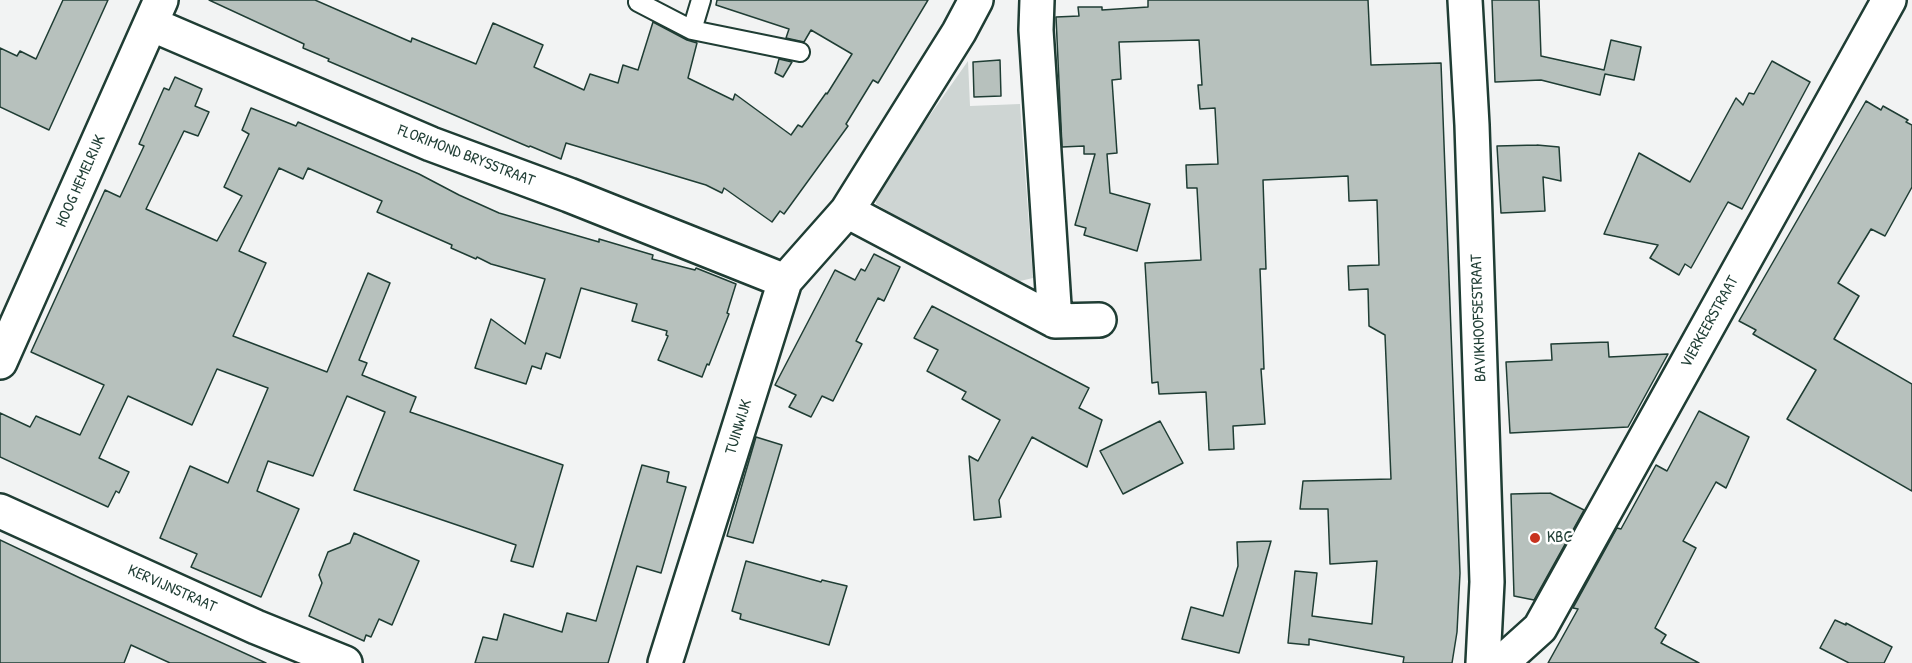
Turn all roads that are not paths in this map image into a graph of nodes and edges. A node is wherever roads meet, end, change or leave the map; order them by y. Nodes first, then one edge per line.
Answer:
1 (701, 0) edge
2 (976, 0) edge
3 (1037, 0) edge
4 (1465, 0) edge
5 (1889, 0) edge
6 (638, 2) dead end
7 (156, 12) edge
8 (692, 30) junction
9 (800, 52) dead end
10 (847, 211) junction
11 (785, 281) junction
12 (1099, 320) dead end
13 (1055, 321) junction
14 (0, 362) edge
15 (0, 511) edge
16 (1483, 649) edge
17 (1516, 652) edge
18 (345, 663) edge
19 (665, 663) edge

1 - 8 lane
2 - 10 street, TUINWIJK
3 - 13 street
4 - 16 street, BAVIKHOOFSESTRAAT
5 - 17 street, VIERKEERSTRAAT
6 - 8 lane
7 - 11 street, FLORIMOND BRYSSTRAAT
7 - 14 street, HOOG HEMELRIJK
8 - 9 lane
10 - 11 street, TUINWIJK
10 - 13 street
11 - 19 street, TUINWIJK
12 - 13 street
15 - 18 street, KERVIJNSTRAAT
16 - 17 street

